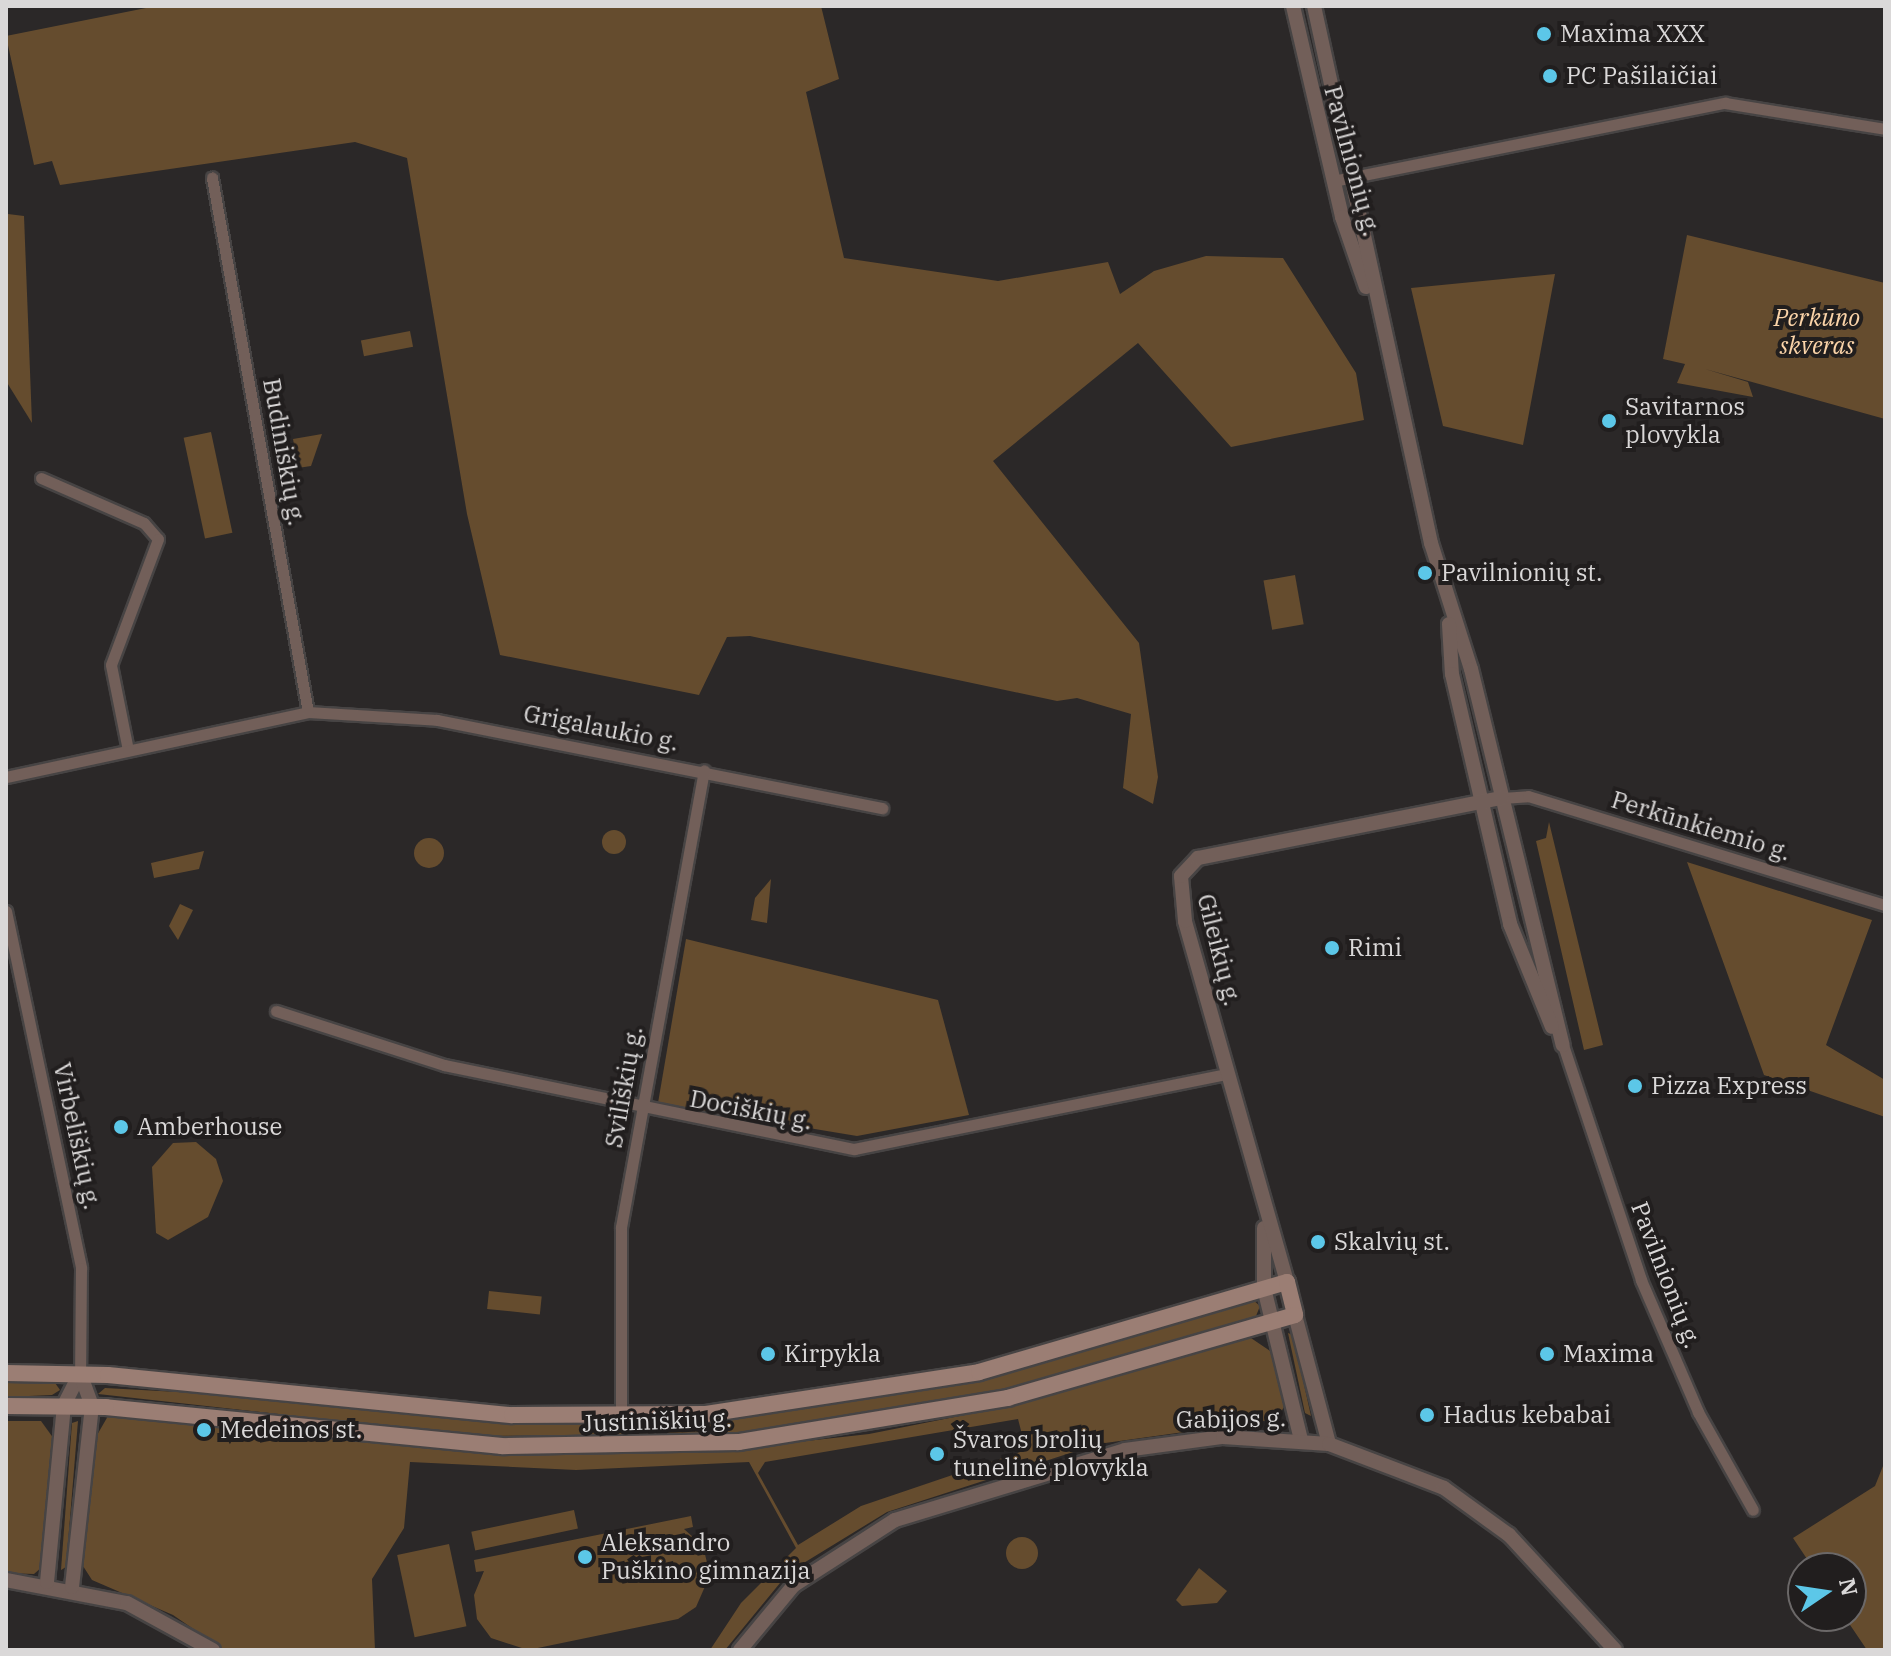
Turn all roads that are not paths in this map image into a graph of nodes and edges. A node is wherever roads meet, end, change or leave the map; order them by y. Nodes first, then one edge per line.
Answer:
1 (1293, 6) edge
2 (1314, 6) edge
3 (1885, 129) edge
4 (212, 178) dead end
5 (1349, 178) junction
6 (1333, 181) junction
7 (1380, 325) junction
8 (41, 478) dead end
9 (1449, 616) junction
10 (308, 712) junction
11 (128, 750) junction
12 (704, 770) junction
13 (6, 777) edge
14 (1502, 798) junction
15 (1481, 802) junction
16 (882, 808) dead end
17 (1885, 905) edge
18 (6, 911) edge
19 (276, 1011) dead end
20 (1563, 1045) junction
21 (1225, 1074) junction
22 (643, 1111) junction
23 (1264, 1221) junction
24 (1287, 1282) junction
25 (1264, 1288) junction
26 (1295, 1315) junction
27 (1273, 1322) junction
28 (6, 1373) edge
29 (80, 1373) junction
30 (64, 1405) junction
31 (6, 1406) edge
32 (92, 1406) junction
33 (621, 1416) junction
34 (1301, 1440) junction
35 (1329, 1444) junction
36 (1753, 1510) dead end
37 (6, 1580) edge
38 (47, 1582) junction
39 (72, 1587) junction
40 (213, 1650) edge
41 (740, 1650) edge
42 (1615, 1650) edge

1 - 6 street, Pavilnionių g.
2 - 5 street, Pavilnionių g.
3 - 5 street
4 - 10 street, Budiniškių g.
5 - 6 street
5 - 7 street, Pavilnionių g.
6 - 7 street, Pavilnionių g.
7 - 9 street, Pavilnionių g.
8 - 11 street
9 - 14 street, Pavilnionių g.
9 - 15 street, Pavilnionių g.
10 - 11 street
10 - 12 street, Grigalaukio g.
11 - 13 street
12 - 16 street, Grigalaukio g.
12 - 22 street, Sviliškių g.
14 - 15 street, Gileikių g.
14 - 17 street, Perkūnkiemio g.
14 - 20 street, Pavilnionių g.
15 - 20 street, Pavilnionių g.
15 - 21 street, Gileikių g.
18 - 29 street, Virbeliškių g.
19 - 22 street, Dociškių g.
20 - 36 street, Pavilnionių g.
21 - 22 street, Dociškių g.
21 - 23 street, Gileikių g.
22 - 33 street, Sviliškių g.
23 - 24 street, Gileikių g.
23 - 25 street, Gileikių g.
24 - 25 main road, Justiniškių g.
24 - 26 main road, Gileikių g.
25 - 27 street, Gileikių g.
25 - 33 main road, Justiniškių g.
26 - 27 main road, Justiniškių g.
26 - 35 street, Gileikių g.
27 - 32 main road, Justiniškių g.
27 - 34 street, Gileikių g.
28 - 29 main road, Justiniškių g.
29 - 30 street
29 - 32 street
29 - 33 main road, Justiniškių g.
30 - 31 main road, Justiniškių g.
30 - 32 main road, Justiniškių g.
30 - 38 street
32 - 39 street
34 - 35 street, Gabijos g.
34 - 41 street, Gabijos g.
35 - 42 street, Gabijos g.
37 - 38 street
38 - 39 street
39 - 40 street

